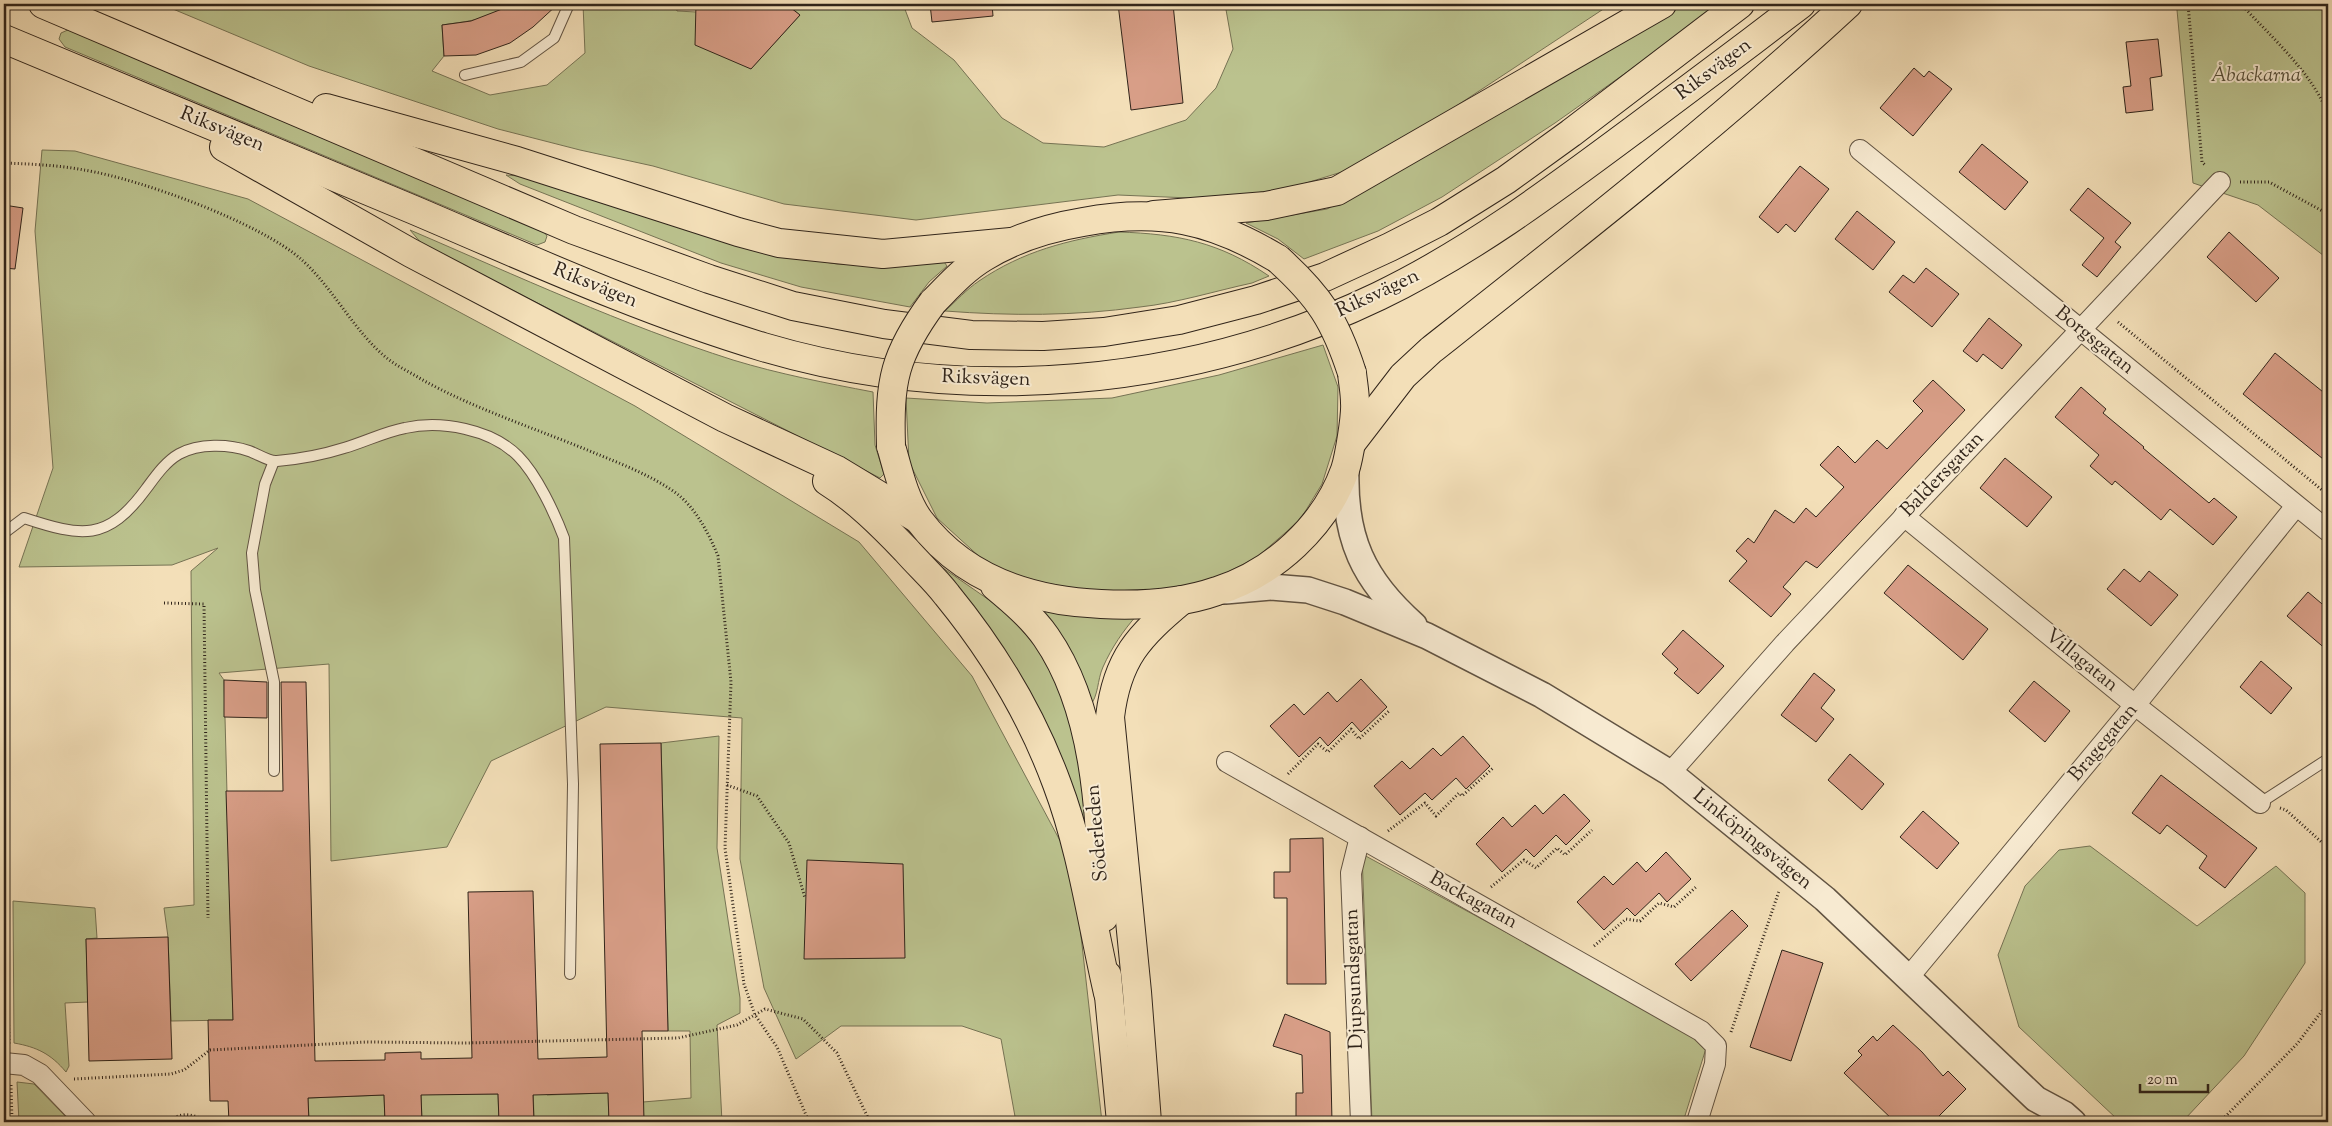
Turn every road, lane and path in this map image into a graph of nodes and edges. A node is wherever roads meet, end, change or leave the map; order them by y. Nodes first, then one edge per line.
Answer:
1 (44, 4) edge
2 (569, 4) edge
3 (1662, 4) edge
4 (1740, 4) edge
5 (1801, 4) edge
6 (1848, 4) edge
7 (2188, 4) edge
8 (2241, 4) edge
9 (4, 39) edge
10 (465, 75) dead end
11 (216, 76) junction
12 (120, 88) junction
13 (2328, 116) edge
14 (1860, 150) dead end
15 (2328, 160) edge
16 (4, 163) edge
17 (2220, 182) junction
18 (2328, 205) edge
19 (2328, 214) edge
20 (1154, 215) junction
21 (1011, 242) junction
22 (2102, 309) junction
23 (2081, 330) junction
24 (725, 418) junction
25 (1347, 458) junction
26 (274, 461) junction
27 (2328, 495) edge
28 (2296, 506) junction
29 (1904, 516) junction
30 (918, 519) junction
31 (2328, 530) edge
32 (4, 533) edge
33 (986, 578) junction
34 (1218, 591) junction
35 (1182, 600) junction
36 (164, 602) dead end
37 (1428, 636) junction
38 (2135, 706) junction
39 (1390, 710) dead end
40 (2328, 759) edge
41 (1227, 762) dead end
42 (1493, 768) dead end
43 (274, 771) dead end
44 (1670, 773) junction
45 (727, 785) junction
46 (1274, 789) junction
47 (2260, 803) junction
48 (4, 822) edge
49 (1592, 830) dead end
50 (1366, 840) junction
51 (2328, 848) edge
52 (1792, 872) junction
53 (1696, 887) dead end
54 (805, 898) dead end
55 (1473, 902) junction
56 (208, 918) dead end
57 (1578, 960) junction
58 (570, 974) dead end
59 (1908, 978) junction
60 (1108, 993) junction
61 (2328, 1003) edge
62 (755, 1015) junction
63 (1716, 1046) junction
64 (7, 1063) edge
65 (66, 1079) dead end
66 (2036, 1099) junction
67 (12, 1122) edge
68 (86, 1122) edge
69 (168, 1122) edge
70 (207, 1122) edge
71 (809, 1122) edge
72 (870, 1122) edge
73 (1121, 1122) edge
74 (1147, 1122) edge
75 (1361, 1122) edge
76 (1697, 1122) edge
77 (2049, 1122) edge
78 (2072, 1122) edge
79 (2220, 1122) edge

1 - 11 highway
2 - 10 lane
3 - 20 highway
4 - 11 highway, Riksvägen
5 - 12 highway, Riksvägen
6 - 25 highway
7 - 17 path
8 - 13 path
9 - 12 highway
11 - 21 highway
12 - 24 highway
14 - 23 street, Borgsgatan
15 - 18 path
16 - 45 path
17 - 19 path
17 - 22 street, Baldersgatan
20 - 21 highway
20 - 25 highway, bridge
21 - 30 highway, bridge
22 - 23 street, Baldersgatan
22 - 27 path
23 - 28 street, Borgsgatan
23 - 29 street, Baldersgatan
24 - 30 highway
24 - 60 highway
25 - 34 highway
25 - 37 street, Linköpingsvägen
26 - 32 lane
26 - 43 lane
26 - 58 lane
28 - 31 street, Borgsgatan
28 - 38 street, Bragegatan
29 - 38 street, Villagatan
29 - 44 street, Baldersgatan
30 - 33 highway
33 - 35 highway
33 - 60 highway, Söderleden
34 - 35 highway
34 - 37 street, Linköpingsvägen
35 - 74 highway, Söderleden
36 - 56 path
37 - 44 street, Linköpingsvägen
38 - 47 street, Villagatan
38 - 59 street, Bragegatan
39 - 46 path
40 - 47 lane
41 - 46 street, Backagatan
42 - 50 path
44 - 52 street, Linköpingsvägen
45 - 54 path
45 - 62 path
46 - 50 street, Backagatan
47 - 51 path
48 - 64 path
49 - 55 path
50 - 55 street, Backagatan
50 - 75 street, Djupsundsgatan
52 - 59 street, Linköpingsvägen
52 - 63 path
53 - 57 path
55 - 57 street, Backagatan
57 - 63 street, Backagatan
59 - 66 street, Linköpingsvägen
60 - 73 highway, Söderleden
61 - 79 path
62 - 65 path
62 - 71 path
62 - 72 path
63 - 76 street
64 - 67 path
64 - 68 street
66 - 77 street, Linköpingsvägen
66 - 78 street, Linköpingsvägen
69 - 70 path

